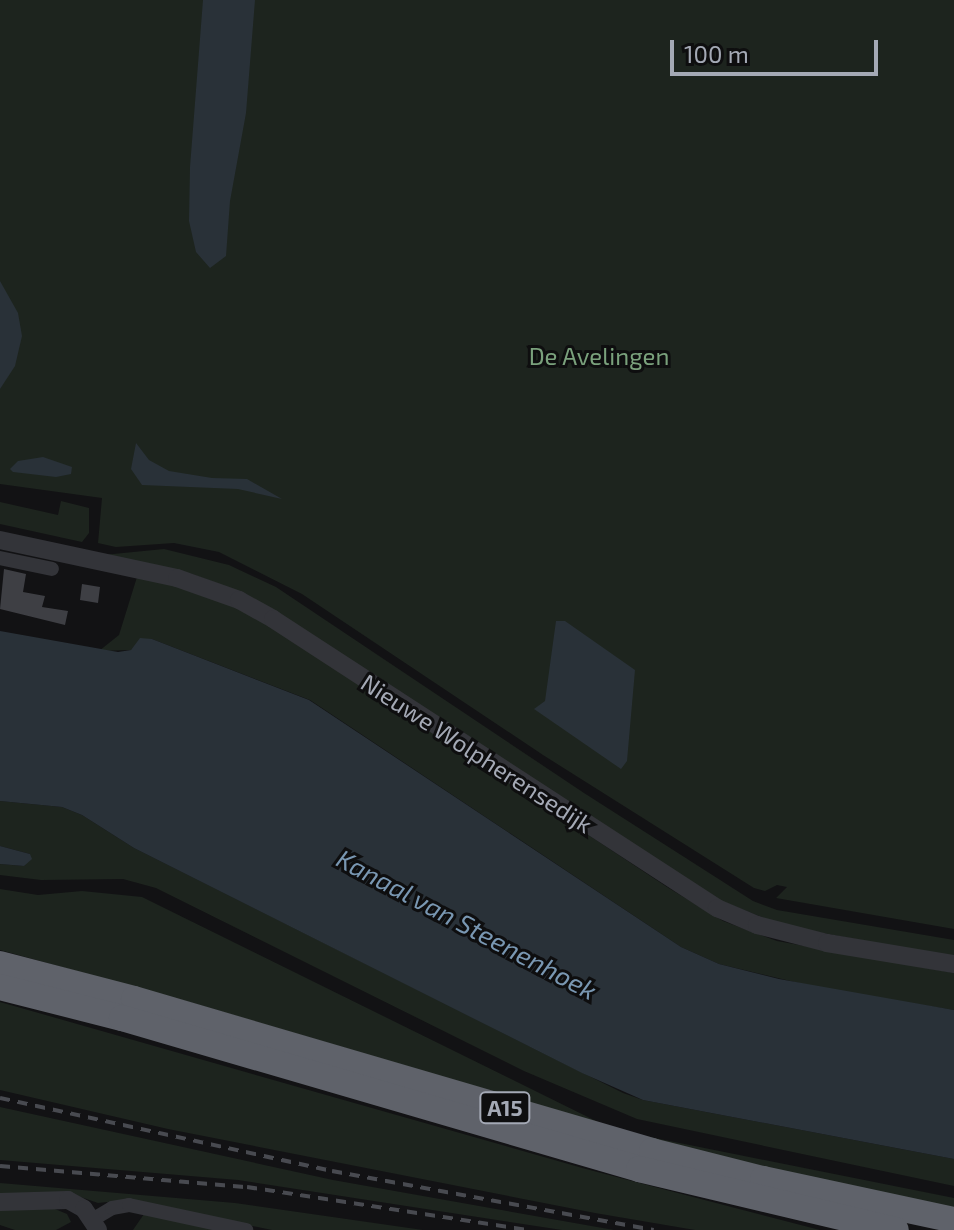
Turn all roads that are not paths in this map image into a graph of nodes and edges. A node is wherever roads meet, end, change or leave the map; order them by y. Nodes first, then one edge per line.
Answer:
1 (0, 540) edge
2 (0, 558) edge
3 (52, 569) dead end
4 (0, 964) edge
5 (954, 964) edge
6 (0, 987) edge
7 (0, 1202) edge
8 (954, 1220) edge
9 (91, 1227) edge
10 (246, 1230) edge
11 (896, 1230) edge

1 - 5 street, Nieuwe Wolpherensedijk
2 - 3 street
4 - 8 highway, A15
6 - 11 highway, A15
7 - 9 street
9 - 10 street

